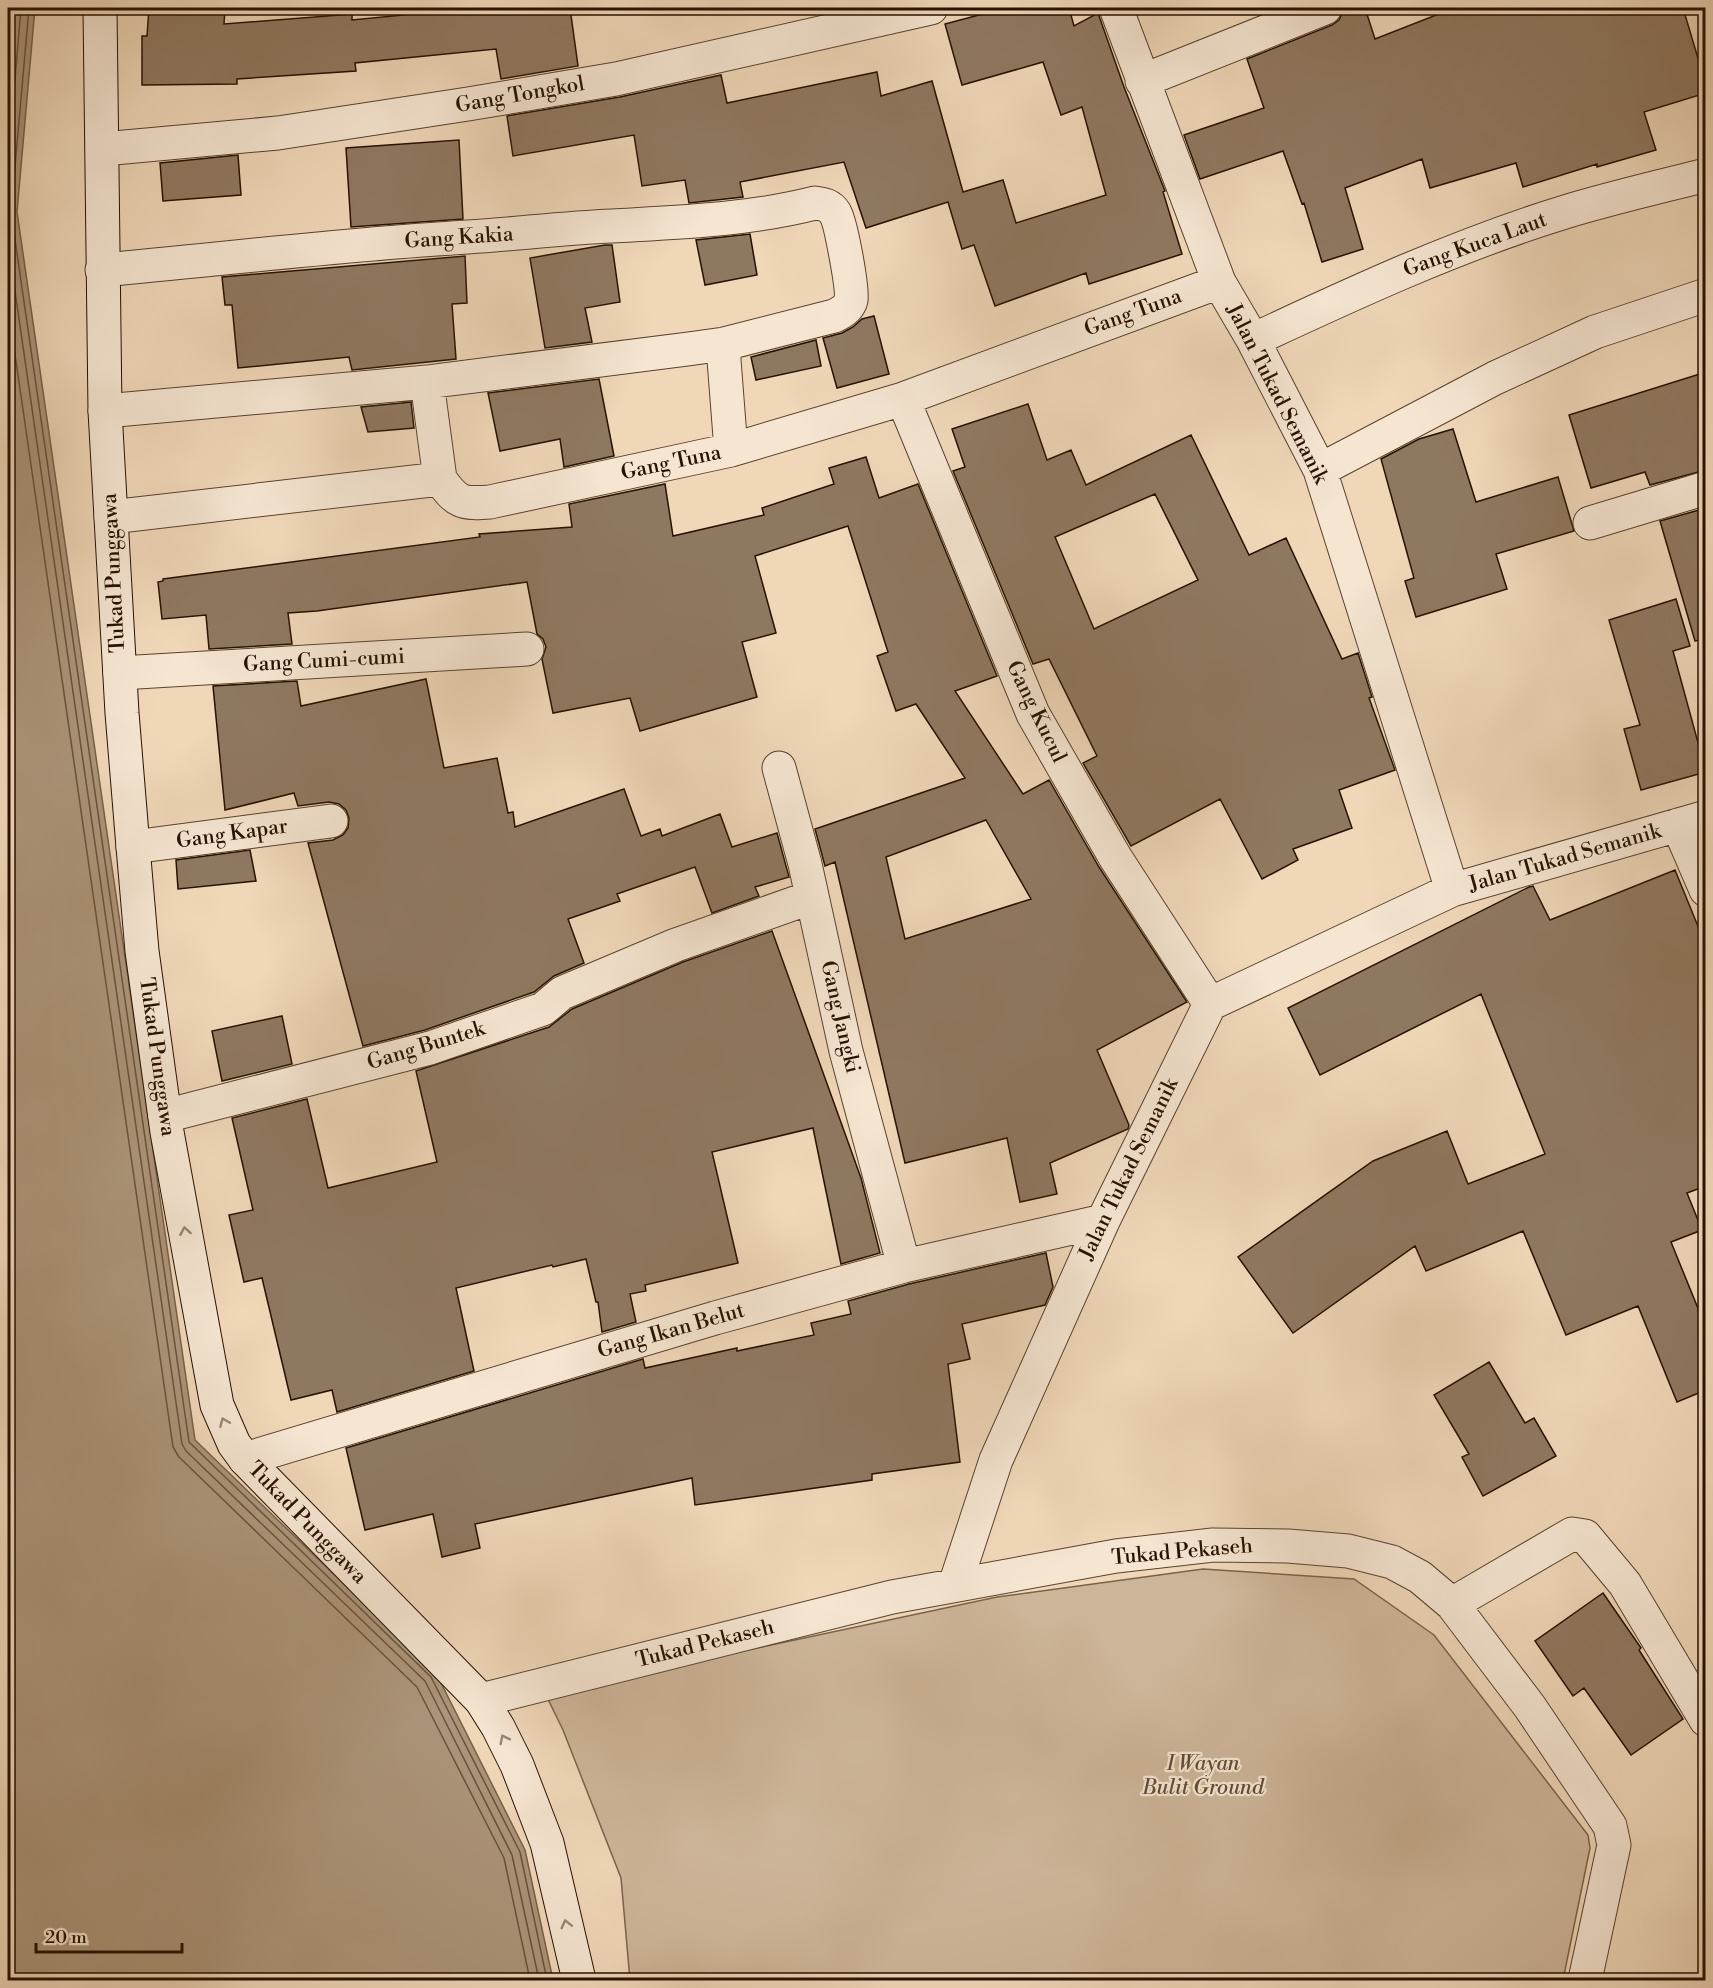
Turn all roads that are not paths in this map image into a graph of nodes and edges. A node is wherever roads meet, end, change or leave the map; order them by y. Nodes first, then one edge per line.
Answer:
1 (100, 8) edge
2 (930, 8) edge
3 (1116, 8) edge
4 (1325, 8) edge
5 (1142, 81) junction
6 (103, 149) junction
7 (1706, 175) edge
8 (102, 270) junction
9 (1219, 282) junction
10 (1706, 295) edge
11 (1253, 340) junction
12 (724, 344) junction
13 (427, 382) junction
14 (903, 399) junction
15 (105, 411) junction
16 (730, 450) junction
17 (1320, 470) junction
18 (440, 479) junction
19 (1706, 488) edge
20 (111, 517) junction
21 (1590, 523) dead end
22 (527, 649) dead end
23 (120, 673) junction
24 (779, 768) dead end
25 (331, 820) dead end
26 (1692, 821) edge
27 (133, 847) junction
28 (1452, 890) junction
29 (1706, 890) edge
30 (812, 897) junction
31 (1210, 1004) junction
32 (165, 1116) junction
33 (1102, 1221) junction
34 (904, 1266) junction
35 (245, 1459) junction
36 (955, 1585) junction
37 (1452, 1604) junction
38 (481, 1700) junction
39 (1706, 1720) edge
40 (579, 1980) edge
41 (1585, 1980) edge

1 - 6 street, Tukad Punggawa
2 - 6 street, Gang Tongkol
3 - 5 street, Jalan Tukad Semanik
4 - 5 street
5 - 9 street, Jalan Tukad Semanik
6 - 8 street, Tukad Punggawa
7 - 11 street, Gang Kuca Laut
8 - 12 street, Gang Kakia
8 - 15 street, Tukad Punggawa
9 - 11 street, Jalan Tukad Semanik
9 - 14 street, Gang Tuna
10 - 17 street
11 - 17 street, Jalan Tukad Semanik
12 - 13 street
12 - 16 street
13 - 15 street
13 - 18 street
14 - 16 street, Gang Tuna
14 - 31 street, Gang Kucul
15 - 20 street, Tukad Punggawa
16 - 18 street, Gang Tuna
17 - 28 street, Jalan Tukad Semanik
18 - 20 street
19 - 21 street
20 - 23 street, Tukad Punggawa
22 - 23 street, Gang Cumi-cumi
23 - 27 street, Tukad Punggawa
24 - 30 street, Gang Jangki
25 - 27 street, Gang Kapar
26 - 28 street, Jalan Tukad Semanik
26 - 29 street
27 - 32 street, Tukad Punggawa
28 - 31 street, Jalan Tukad Semanik
30 - 32 street, Gang Buntek
30 - 34 street, Gang Jangki
31 - 33 street, Jalan Tukad Semanik
35 -> 32 street, Tukad Punggawa
33 - 34 street, Gang Ikan Belut
33 - 36 street, Jalan Tukad Semanik
34 - 35 street, Gang Ikan Belut
35 - 38 street, Tukad Punggawa
36 - 37 street, Tukad Pekaseh
36 - 38 street, Tukad Pekaseh
37 - 39 street
37 - 41 street, Tukad Pekaseh
40 -> 38 street, Tukad Punggawa

